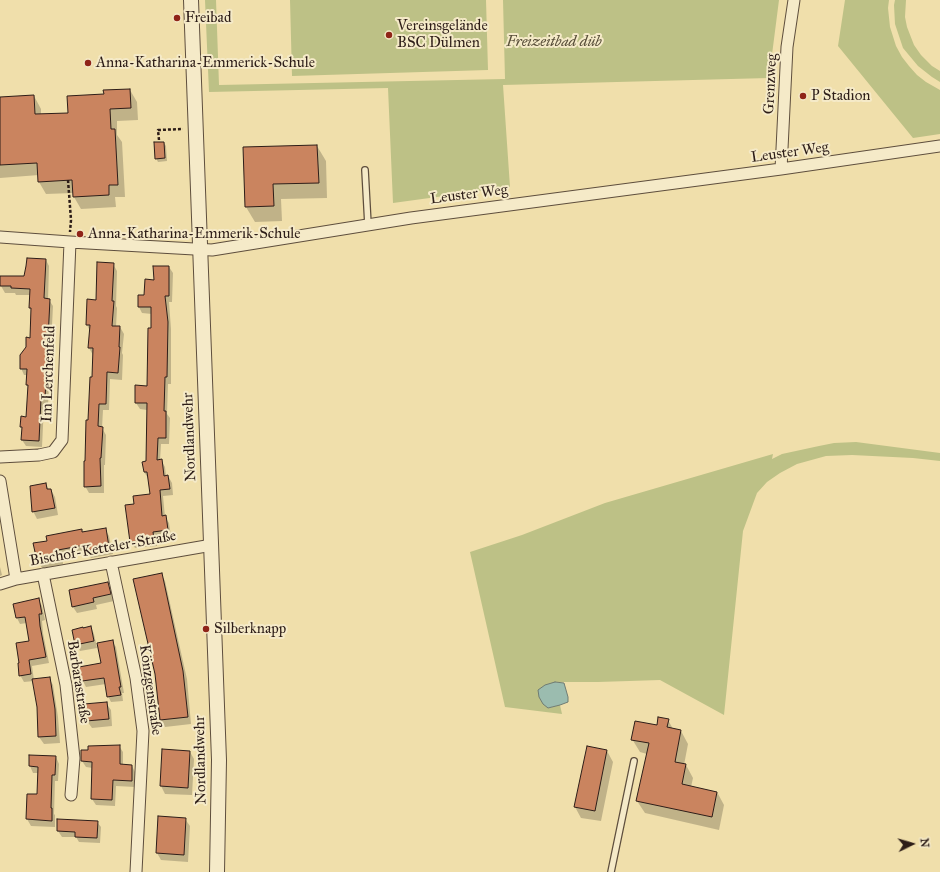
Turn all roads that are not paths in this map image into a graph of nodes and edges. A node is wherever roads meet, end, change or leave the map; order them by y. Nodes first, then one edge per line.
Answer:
1 (191, 0) edge
2 (794, 0) edge
3 (940, 146) edge
4 (781, 169) junction
5 (365, 170) dead end
6 (368, 225) junction
7 (0, 237) edge
8 (70, 242) junction
9 (200, 250) junction
10 (0, 457) edge
11 (0, 481) edge
12 (212, 545) junction
13 (111, 562) junction
14 (43, 574) junction
15 (16, 579) junction
16 (0, 584) edge
17 (634, 761) dead end
18 (71, 796) dead end
19 (136, 872) edge
20 (217, 872) edge
21 (611, 872) edge

1 - 9 street, Nordlandwehr
2 - 4 street, Grenzweg
3 - 4 street, Leuster Weg
4 - 6 street, Leuster Weg
5 - 6 lane
6 - 9 street, Leuster Weg
7 - 8 street, Leuster Weg
8 - 9 street, Leuster Weg
8 - 10 street, Im Lerchenfeld
9 - 12 street, Nordlandwehr
11 - 15 street
12 - 13 street, Bischof-Ketteler-Straße
12 - 20 street, Nordlandwehr
13 - 14 street, Bischof-Ketteler-Straße
13 - 19 street, Könzgenstraße
14 - 15 street, Bischof-Ketteler-Straße
14 - 18 street, Barbarastraße
15 - 16 street, Bischof-Ketteler-Straße
17 - 21 lane

